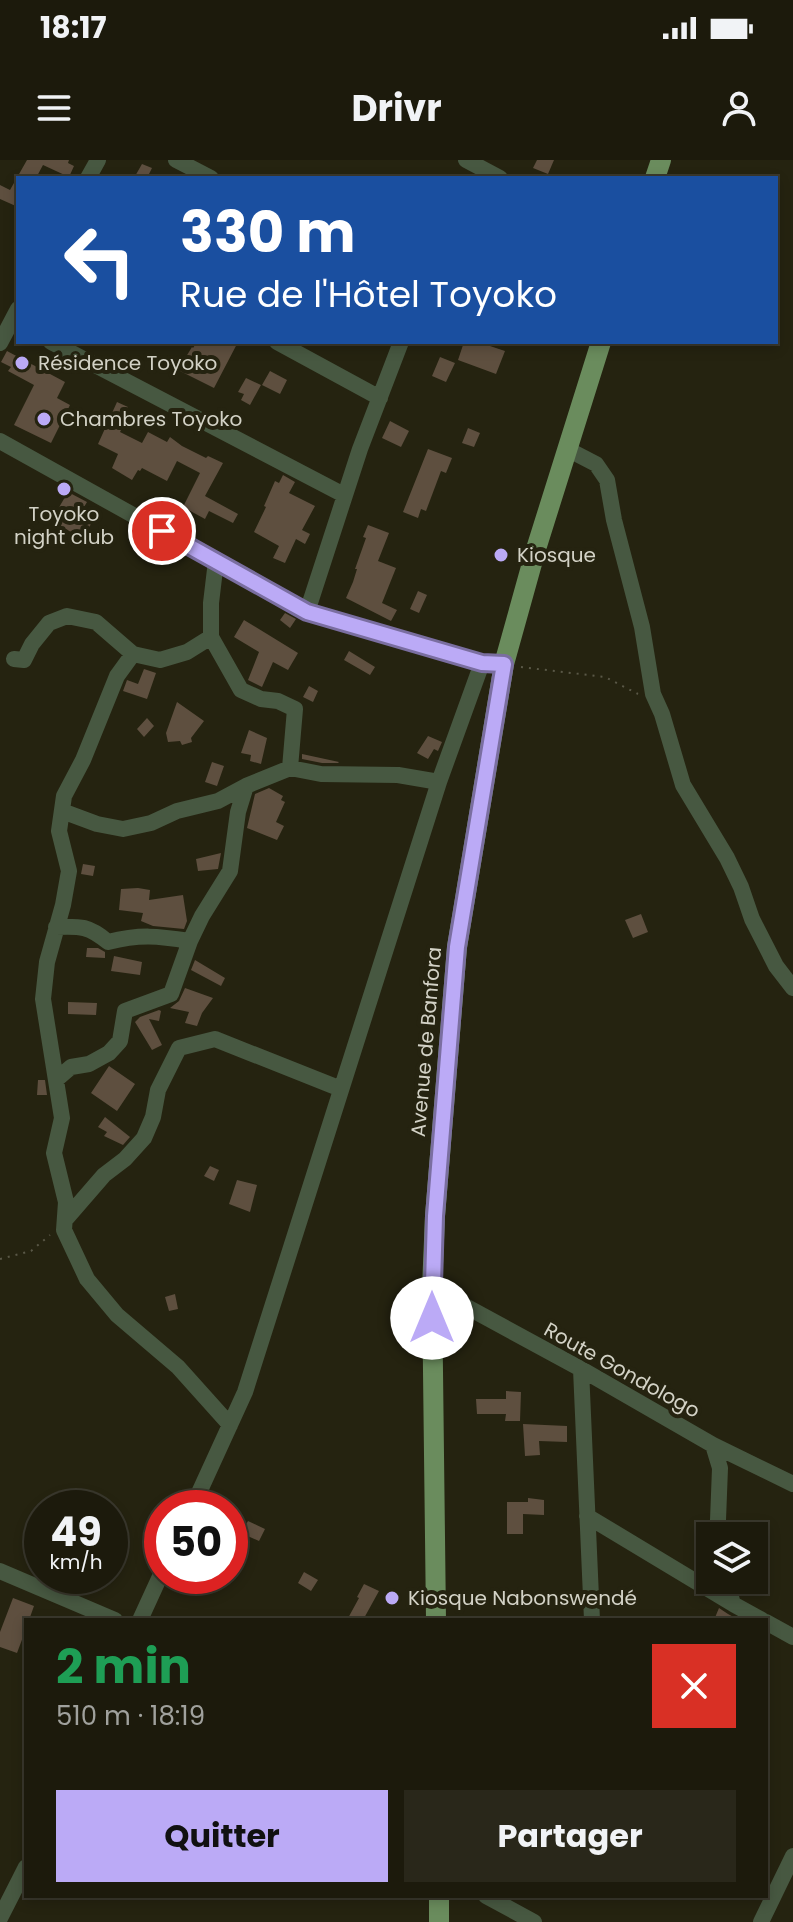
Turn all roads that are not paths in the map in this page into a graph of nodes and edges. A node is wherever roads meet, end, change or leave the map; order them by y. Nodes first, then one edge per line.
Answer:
1 (176, 160) edge
2 (468, 165) edge
3 (207, 176) edge
4 (495, 176) edge
5 (16, 319) edge
6 (0, 343) edge
7 (55, 344) edge
8 (281, 344) edge
9 (400, 344) edge
10 (600, 344) edge
11 (380, 398) junction
12 (0, 441) edge
13 (567, 449) junction
14 (344, 495) junction
15 (216, 561) junction
16 (307, 612) junction
17 (211, 637) junction
18 (133, 654) junction
19 (14, 659) dead end
20 (482, 663) junction
21 (504, 664) junction
22 (290, 768) junction
23 (439, 782) junction
24 (246, 786) junction
25 (62, 811) junction
26 (56, 927) junction
27 (190, 941) junction
28 (793, 988) edge
29 (57, 1079) junction
30 (341, 1089) junction
31 (65, 1220) junction
32 (432, 1288) junction
33 (581, 1369) junction
34 (230, 1425) junction
35 (713, 1445) junction
36 (793, 1484) edge
37 (200, 1490) edge
38 (587, 1516) junction
39 (718, 1522) edge
40 (0, 1571) edge
41 (152, 1594) edge
42 (730, 1594) edge
43 (733, 1604) junction
44 (110, 1618) edge
45 (141, 1618) edge
46 (436, 1618) edge
47 (592, 1618) edge
48 (759, 1618) edge
49 (768, 1623) edge
50 (793, 1637) edge
51 (793, 1856) edge
52 (24, 1871) edge
53 (439, 1898) edge
54 (490, 1898) edge
55 (0, 1918) edge
56 (439, 1922) edge
57 (534, 1922) edge
58 (761, 1922) edge

1 - 3 street
2 - 4 street
5 - 6 street
7 - 14 street
8 - 11 street
9 - 11 street
10 - 13 main road, Avenue de Banfora
11 - 14 street
12 - 15 street
13 - 21 main road, Avenue de Banfora
13 - 28 street
14 - 16 street
15 - 16 street
15 - 17 street
16 - 20 street
17 - 18 street
17 - 22 street
18 - 19 street
18 - 25 street
20 - 21 street
20 - 23 street
21 - 32 main road, Avenue de Banfora
22 - 23 street
22 - 24 street
23 - 30 street
24 - 25 street
24 - 27 street
25 - 26 street
26 - 27 street
26 - 29 street
27 - 29 street
29 - 31 street
30 - 31 street
30 - 34 street
31 - 34 street
32 - 33 street, Route Gondologo
32 - 46 main road, Avenue de Banfora
33 - 35 street, Route Gondologo
33 - 38 street
34 - 37 street
35 - 36 street, Route Gondologo
35 - 39 street
38 - 43 street
38 - 47 street
40 - 44 street
41 - 45 street
42 - 43 street
43 - 48 street
49 - 50 street
51 - 58 street
52 - 55 street
53 - 56 main road
54 - 57 street

